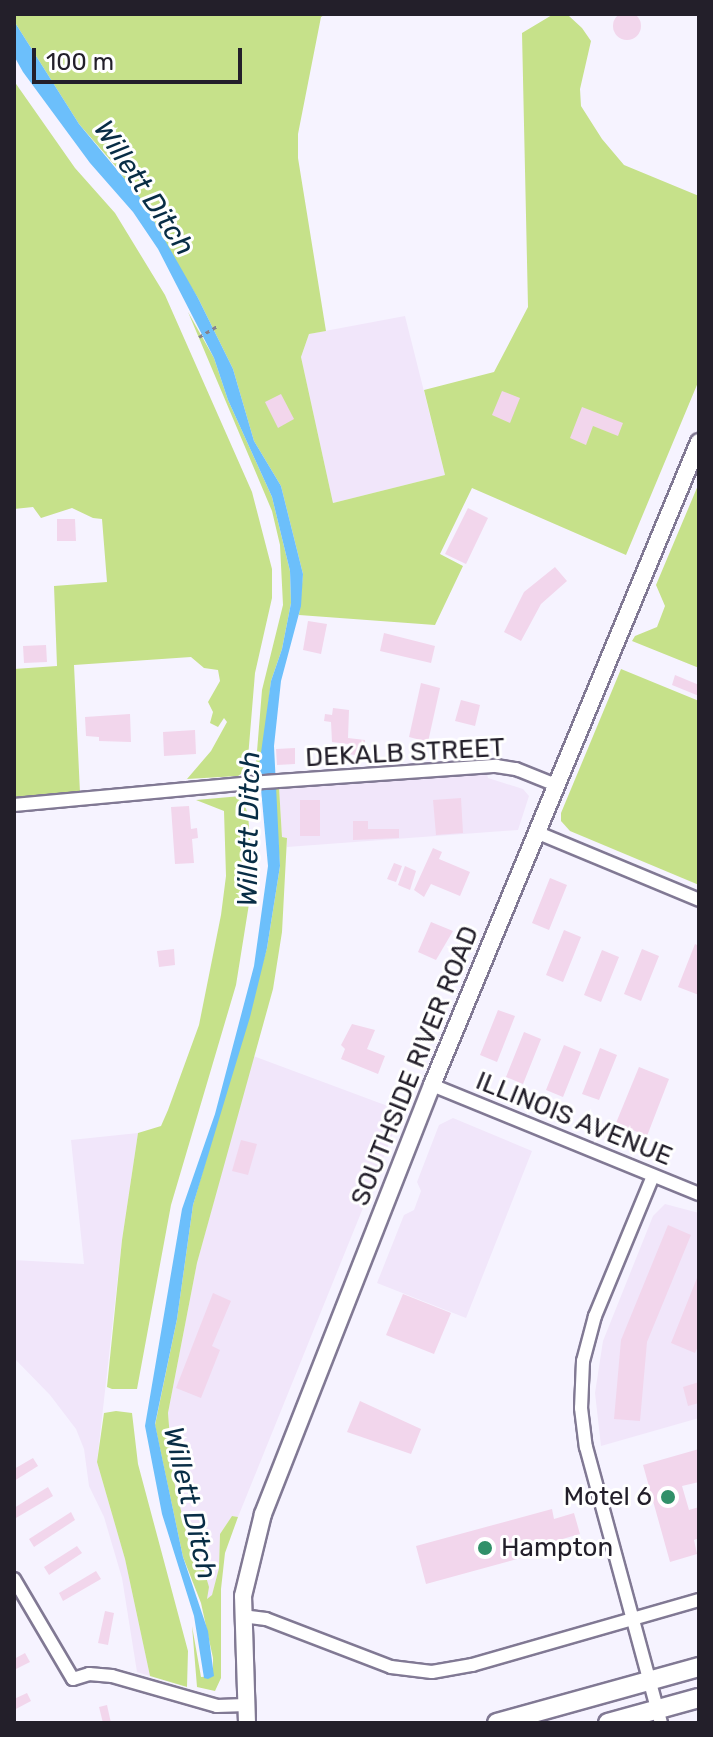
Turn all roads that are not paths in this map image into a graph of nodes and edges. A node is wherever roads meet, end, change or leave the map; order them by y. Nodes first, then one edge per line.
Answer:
1 (699, 442) edge
2 (556, 785) junction
3 (14, 805) edge
4 (536, 832) junction
5 (699, 900) edge
6 (432, 1085) junction
7 (653, 1176) junction
8 (699, 1194) edge
9 (14, 1579) edge
10 (699, 1600) edge
11 (242, 1616) junction
12 (633, 1619) junction
13 (699, 1667) edge
14 (650, 1681) junction
15 (699, 1698) edge
16 (246, 1705) junction
17 (659, 1716) edge
18 (247, 1723) edge
19 (497, 1723) edge
20 (608, 1723) edge

1 - 2 main road, SOUTHSIDE RIVER ROAD
2 - 3 street, DEKALB STREET
2 - 4 main road, SOUTHSIDE RIVER ROAD
4 - 5 street
4 - 6 main road, SOUTHSIDE RIVER ROAD
6 - 7 street, ILLINOIS AVENUE
6 - 11 main road, SOUTHSIDE RIVER ROAD
7 - 8 street, ILLINOIS AVENUE
7 - 12 street
9 - 16 street
10 - 12 street
11 - 12 street
11 - 16 main road, SOUTHSIDE RIVER ROAD
12 - 14 street
13 - 14 main road
14 - 17 street
14 - 19 main road
15 - 17 main road
16 - 18 main road, SOUTHSIDE RIVER ROAD
17 - 20 main road

